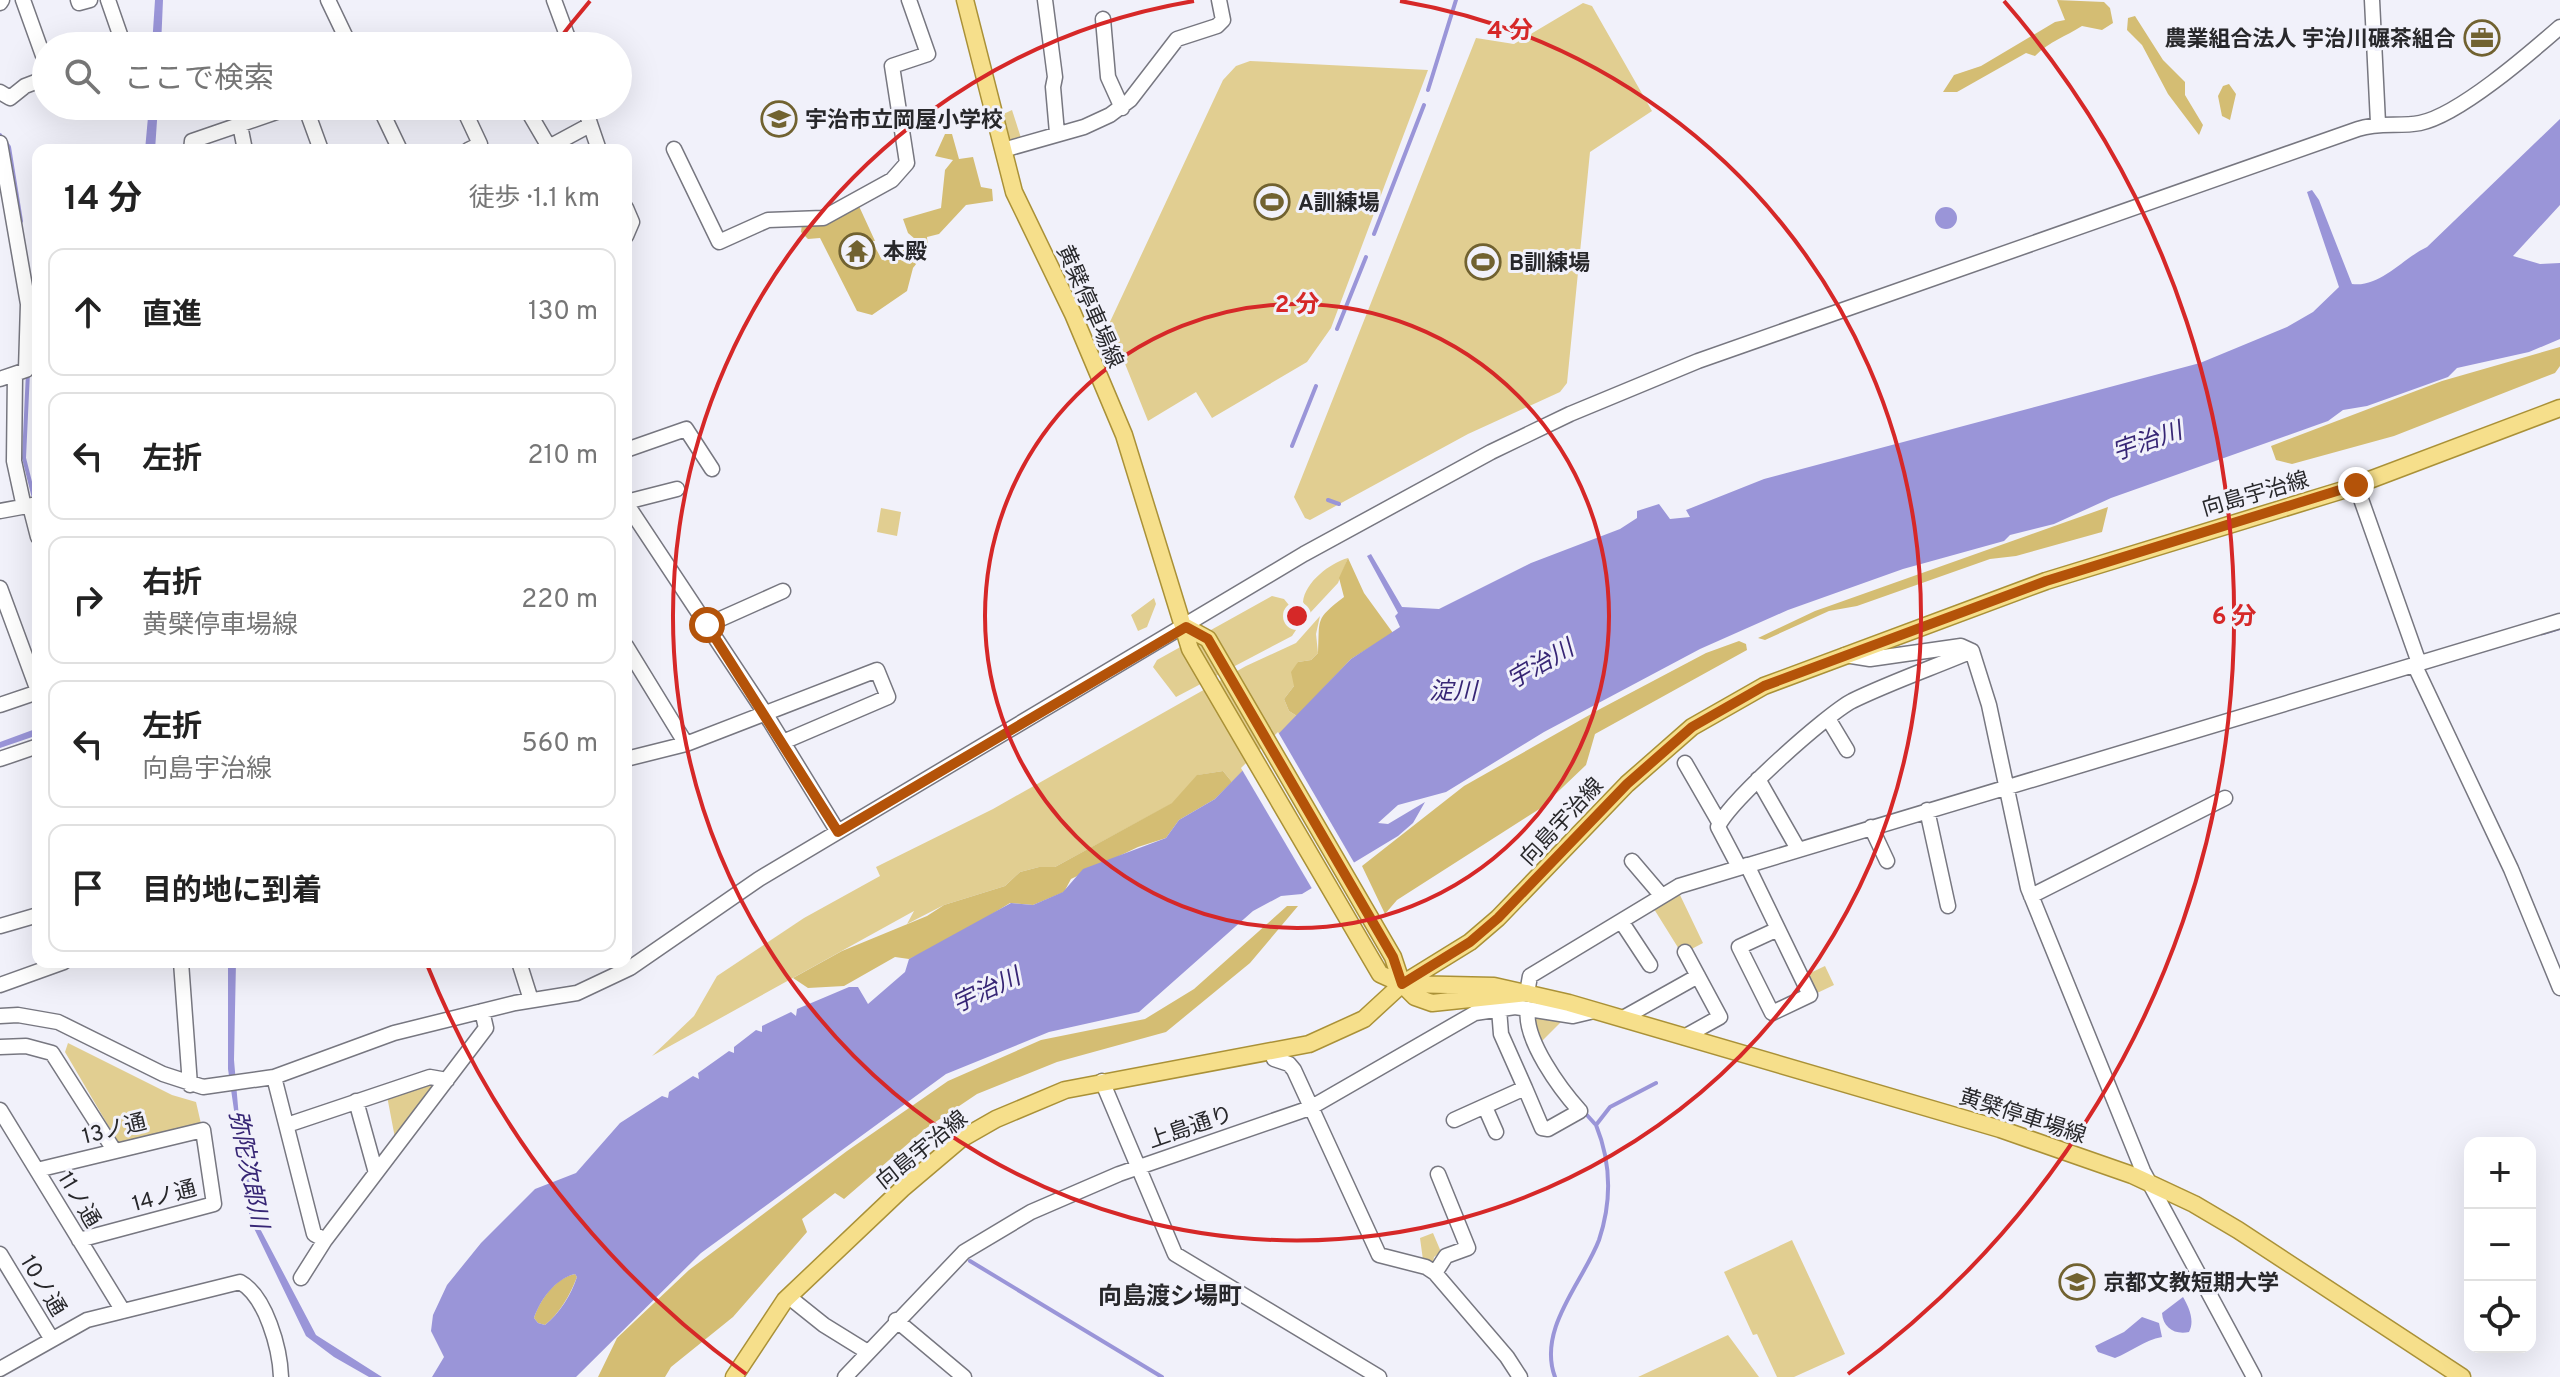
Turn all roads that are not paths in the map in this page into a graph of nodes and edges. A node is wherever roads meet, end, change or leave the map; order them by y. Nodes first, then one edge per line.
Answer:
1 (23, 0) edge
2 (78, 0) edge
3 (90, 0) edge
4 (108, 0) edge
5 (328, 0) edge
6 (554, 0) edge
7 (909, 0) edge
8 (965, 0) edge
9 (1045, 0) edge
10 (1219, 0) edge
11 (2372, 0) edge
12 (1103, 19) dead end
13 (2560, 27) edge
14 (34, 32) edge
15 (119, 32) edge
16 (343, 32) edge
17 (566, 32) edge
18 (32, 83) edge
19 (0, 92) edge
20 (1122, 108) junction
21 (254, 120) edge
22 (310, 120) edge
23 (386, 120) edge
24 (469, 120) edge
25 (532, 120) edge
26 (587, 120) edge
27 (2378, 123) junction
28 (240, 125) junction
29 (588, 126) junction
30 (1057, 133) junction
31 (0, 143) edge
32 (192, 144) edge
33 (244, 144) edge
34 (319, 144) edge
35 (397, 144) edge
36 (480, 144) edge
37 (545, 144) edge
38 (554, 144) edge
39 (596, 144) edge
40 (674, 149) dead end
41 (1003, 150) junction
42 (15, 374) junction
43 (0, 379) edge
44 (2560, 408) edge
45 (632, 448) edge
46 (712, 469) dead end
47 (2356, 485) junction
48 (677, 489) dead end
49 (632, 504) edge
50 (31, 506) edge
51 (0, 511) edge
52 (632, 513) edge
53 (0, 588) edge
54 (783, 591) dead end
55 (2560, 621) edge
56 (707, 625) junction
57 (1186, 627) junction
58 (1196, 641) junction
59 (1972, 651) junction
60 (1845, 654) junction
61 (632, 656) edge
62 (2417, 668) junction
63 (32, 675) edge
64 (32, 693) edge
65 (0, 705) edge
66 (765, 713) junction
67 (1829, 720) junction
68 (783, 742) junction
69 (686, 744) junction
70 (32, 748) edge
71 (1847, 750) dead end
72 (632, 758) edge
73 (0, 759) edge
74 (1685, 763) dead end
75 (1758, 779) junction
76 (2009, 791) junction
77 (2225, 798) dead end
78 (1928, 816) junction
79 (1719, 822) junction
80 (838, 832) junction
81 (1874, 832) junction
82 (1798, 849) junction
83 (1632, 861) dead end
84 (1887, 861) dead end
85 (1746, 869) junction
86 (1661, 895) junction
87 (2031, 896) junction
88 (1948, 906) dead end
89 (32, 917) edge
90 (1624, 925) junction
91 (0, 926) edge
92 (1778, 929) junction
93 (1685, 952) dead end
94 (1447, 957) junction
95 (1650, 965) dead end
96 (632, 967) edge
97 (47, 968) edge
98 (181, 968) edge
99 (521, 968) edge
100 (630, 968) edge
101 (1698, 976) junction
102 (1402, 984) junction
103 (0, 985) edge
104 (1456, 986) junction
105 (2560, 988) edge
106 (531, 1000) junction
107 (1528, 1001) junction
108 (0, 1006) edge
109 (1499, 1009) junction
110 (482, 1011) junction
111 (0, 1016) edge
112 (1623, 1018) junction
113 (1684, 1037) junction
114 (0, 1047) edge
115 (1272, 1052) junction
116 (274, 1077) junction
117 (447, 1080) junction
118 (1102, 1081) junction
119 (190, 1085) junction
120 (1525, 1088) junction
121 (356, 1101) junction
122 (1485, 1107) junction
123 (1310, 1108) junction
124 (0, 1110) edge
125 (1454, 1120) dead end
126 (287, 1125) junction
127 (1496, 1132) dead end
128 (114, 1150) junction
129 (1139, 1167) junction
130 (37, 1170) junction
131 (376, 1173) junction
132 (1438, 1174) dead end
133 (2151, 1183) junction
134 (214, 1204) joint
135 (79, 1240) junction
136 (325, 1240) junction
137 (0, 1254) edge
138 (1435, 1273) junction
139 (301, 1278) dead end
140 (789, 1297) junction
141 (123, 1311) junction
142 (896, 1320) junction
143 (51, 1338) junction
144 (866, 1351) junction
145 (0, 1369) edge
146 (281, 1377) edge
147 (734, 1377) edge
148 (845, 1377) edge
149 (964, 1377) edge
150 (1379, 1377) edge
151 (1520, 1377) edge
152 (2254, 1377) edge
153 (2462, 1377) edge

1 - 14 street
2 - 3 street
4 - 15 street
5 - 16 street
6 - 17 street
7 - 40 street
8 - 41 main road, 黄檗停車場線
9 - 30 street
10 - 20 street
11 - 27 street
12 - 20 street
13 - 27 street
18 - 19 street
20 - 30 street
21 - 28 street
22 - 34 street
23 - 35 street
24 - 36 street
25 - 37 street
26 - 29 street
27 - 57 street
28 - 32 street
28 - 33 street
29 - 38 street
29 - 39 street
30 - 41 street
31 - 42 street
41 - 57 main road, 黄檗停車場線
42 - 43 street
42 - 50 street
44 - 47 main road, 向島宇治線
45 - 46 street
47 - 60 main road, 向島宇治線
47 - 62 street
48 - 49 street
50 - 51 street
52 - 56 street
53 - 63 street
54 - 56 street
55 - 62 street
56 - 66 street
57 - 58 main road, 黄檗停車場線
57 - 80 street
58 - 102 main road, 黄檗停車場線
58 - 102 main road, 黄檗停車場線
59 - 60 street
59 - 67 street
59 - 76 street
60 - 94 main road, 向島宇治線
61 - 69 street
62 - 76 street
62 - 105 street
64 - 65 street
66 - 68 street
66 - 68 street
66 - 69 street
67 - 71 street
67 - 75 street
68 - 80 street
69 - 72 street
70 - 73 street
74 - 79 street
75 - 79 street
75 - 82 street
76 - 78 street
76 - 87 street
77 - 87 street
78 - 81 street
78 - 88 street
79 - 85 street
80 - 96 street
81 - 82 street
81 - 84 street
82 - 85 street
83 - 86 street
85 - 86 street
85 - 92 street
86 - 90 street
87 - 133 street
89 - 91 street
90 - 95 street
90 - 107 street
92 - 92 street
93 - 101 street
94 - 102 main road, 向島宇治線
94 - 104 main road
97 - 103 street
98 - 119 street
99 - 106 street
100 - 106 street
101 - 112 street
101 - 113 street
102 - 104 main road, 黄檗停車場線
102 - 107 main road, 黄檗停車場線
102 - 115 main road, 向島宇治線
104 - 107 main road, 黄檗停車場線
106 - 110 street
107 - 109 street, 上島通り
107 - 112 main road, 黄檗停車場線
107 - 120 street
108 - 111 street
109 - 120 street
109 - 123 street, 上島通り
110 - 116 street
110 - 117 street
111 - 119 street
112 - 113 main road, 黄檗停車場線
113 - 133 main road, 黄檗停車場線
114 - 128 street
115 - 118 main road, 向島宇治線
115 - 123 street
116 - 119 street
116 - 126 street
117 - 121 street
117 - 131 street
118 - 129 street
118 - 140 main road, 向島宇治線
120 - 122 street
121 - 126 street
121 - 131 street
122 - 125 street
122 - 127 street
123 - 129 street, 上島通り
123 - 138 street
124 - 130 street, 11ノ通
126 - 136 street
128 - 130 street, 13ノ通
128 - 134 street, 13ノ通
129 - 142 street, 上島通り
129 - 150 street
130 - 135 street, 11ノ通
131 - 136 street
132 - 138 street
133 - 152 street
133 - 153 main road, 黄檗停車場線
134 - 135 street, 14ノ通
135 - 141 street, 11ノ通
136 - 139 street
137 - 143 street, 10ノ通
138 - 151 street
140 - 144 street
140 - 147 main road, 向島宇治線
141 - 143 street
141 - 146 street
142 - 144 street, 上島通り
142 - 149 street
143 - 145 street
144 - 148 street, 上島通り

